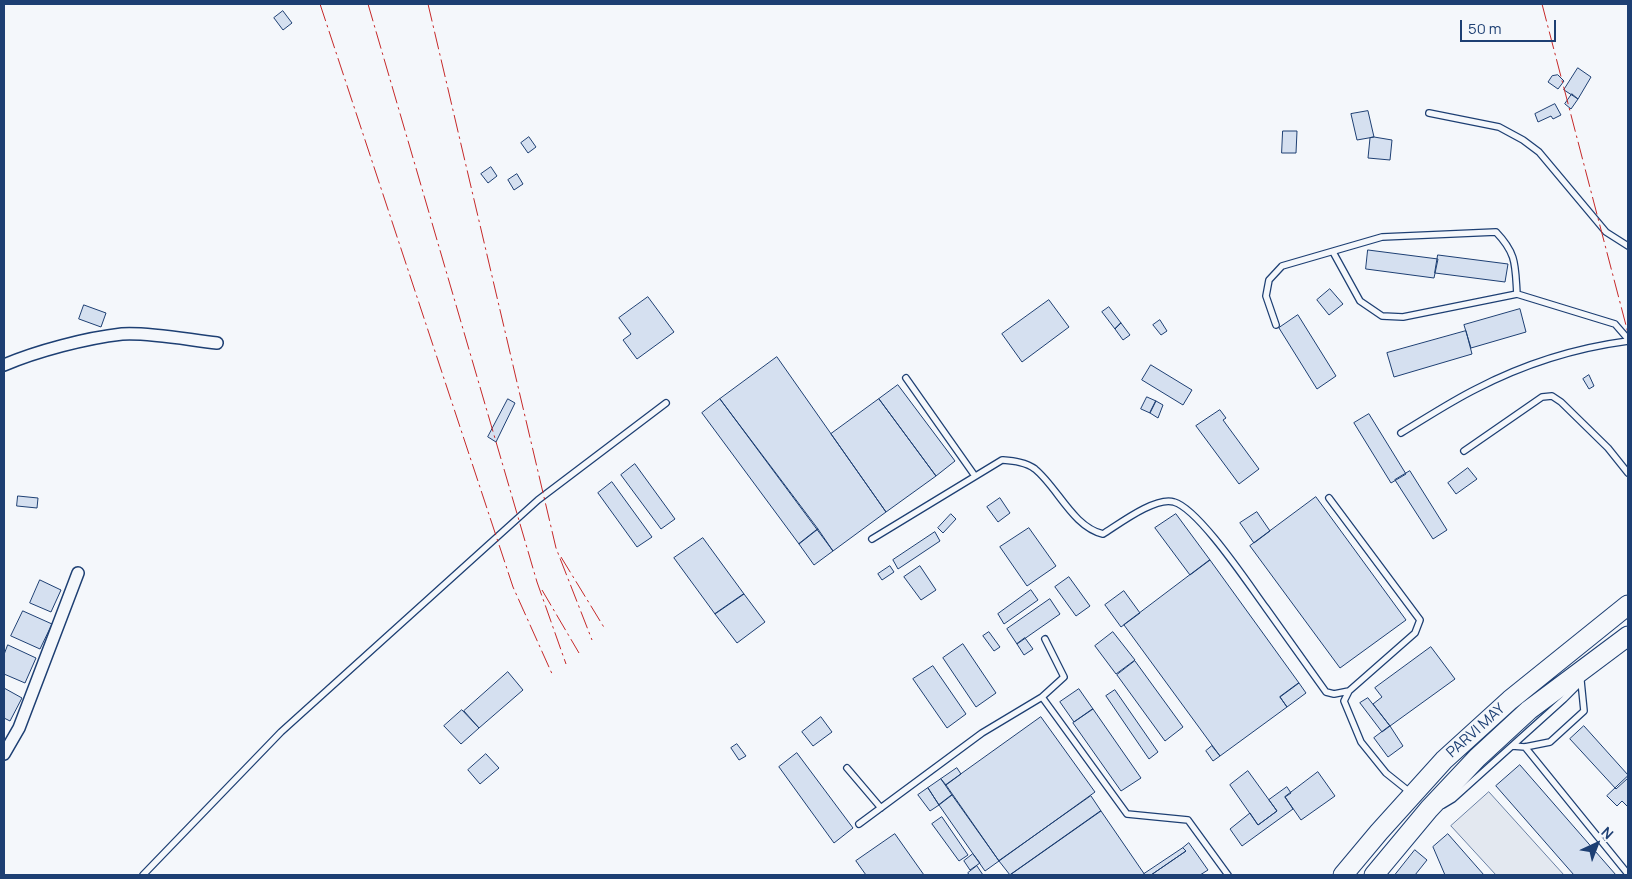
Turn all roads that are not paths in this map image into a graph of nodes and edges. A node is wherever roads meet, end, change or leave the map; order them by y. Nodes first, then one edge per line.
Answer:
1 (1429, 113) dead end
2 (1628, 246) edge
3 (1334, 252) junction
4 (1517, 294) junction
5 (1276, 325) dead end
6 (1628, 340) edge
7 (217, 343) dead end
8 (4, 365) edge
9 (906, 378) dead end
10 (666, 403) dead end
11 (1400, 433) dead end
12 (1464, 451) dead end
13 (1628, 473) edge
14 (975, 476) junction
15 (1329, 498) dead end
16 (872, 538) dead end
17 (78, 573) dead end
18 (1628, 605) edge
19 (1628, 636) edge
20 (1045, 639) dead end
21 (1583, 675) junction
22 (1349, 691) junction
23 (1042, 697) junction
24 (1512, 746) junction
25 (1525, 747) junction
26 (4, 754) edge
27 (847, 768) dead end
28 (1413, 795) junction
29 (880, 808) junction
30 (1422, 817) junction
31 (859, 824) dead end
32 (1628, 874) edge
33 (143, 875) edge
34 (1228, 875) edge
35 (1343, 875) edge
36 (1374, 875) edge

1 - 2 lane
3 - 4 lane
3 - 4 lane
3 - 5 lane
4 - 6 lane
6 - 11 lane
7 - 8 street
9 - 14 lane
10 - 33 lane
12 - 13 lane
14 - 16 lane
14 - 22 lane
15 - 22 lane
17 - 26 street
18 - 28 main road, PARVI MAY
19 - 21 main road, PARVI MAY
20 - 23 lane
21 - 24 lane
21 - 25 lane
21 - 30 main road, PARVI MAY
22 - 28 lane
23 - 29 lane
23 - 34 lane
24 - 25 lane
24 - 30 lane
25 - 32 lane
27 - 29 lane
28 - 35 main road, PARVI MAY
29 - 31 lane
30 - 36 main road, PARVI MAY

